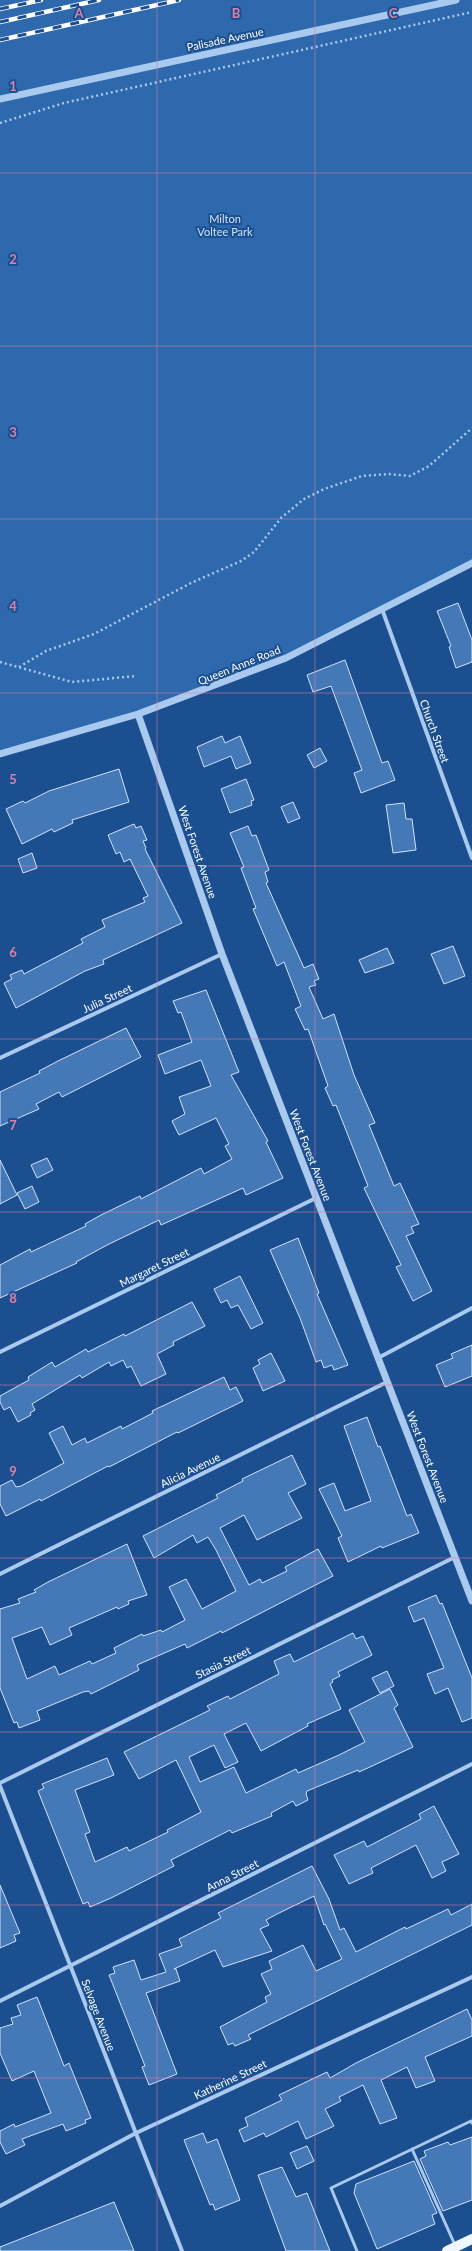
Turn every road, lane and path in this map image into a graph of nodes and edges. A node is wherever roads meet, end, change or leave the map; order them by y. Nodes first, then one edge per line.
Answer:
1 (456, 0) edge
2 (472, 12) edge
3 (0, 99) edge
4 (0, 122) edge
5 (472, 428) edge
6 (472, 563) edge
7 (382, 609) junction
8 (0, 662) edge
9 (18, 666) junction
10 (136, 676) dead end
11 (138, 714) junction
12 (0, 754) edge
13 (472, 858) edge
14 (222, 954) junction
15 (0, 1058) edge
16 (316, 1198) junction
17 (472, 1308) edge
18 (0, 1352) edge
19 (378, 1358) junction
20 (387, 1382) junction
21 (455, 1557) junction
22 (0, 1574) edge
23 (472, 1601) edge
24 (472, 1764) edge
25 (0, 1785) edge
26 (70, 1966) junction
27 (472, 1977) edge
28 (0, 2002) edge
29 (472, 2123) edge
30 (136, 2133) junction
31 (412, 2149) junction
32 (0, 2206) edge
33 (472, 2239) edge
34 (451, 2249) edge
35 (182, 2251) edge
36 (357, 2251) edge

1 - 3 street, Palisade Avenue
2 - 4 path
5 - 9 path
6 - 7 street, Queen Anne Road
7 - 11 street, Queen Anne Road
7 - 13 street, Church Street
8 - 9 path
9 - 10 path
11 - 12 street, Queen Anne Road
11 - 14 street, West Forest Avenue
14 - 15 street, Julia Street
14 - 16 street, West Forest Avenue
16 - 18 street, Margaret Street
16 - 19 street, West Forest Avenue
17 - 19 street
19 - 20 street, West Forest Avenue
20 - 21 street, West Forest Avenue
20 - 22 street, Alicia Avenue
21 - 23 street, West Forest Avenue
21 - 25 street, Stasia Street
24 - 26 street, Anna Street
25 - 26 street, Selvage Avenue
26 - 28 street, Anna Street
26 - 30 street, Selvage Avenue
27 - 30 street, Katherine Street
29 - 31 lane
30 - 32 street, Katherine Street
30 - 35 street, Selvage Avenue
31 - 34 lane
31 - 36 lane
33 - 34 main road

